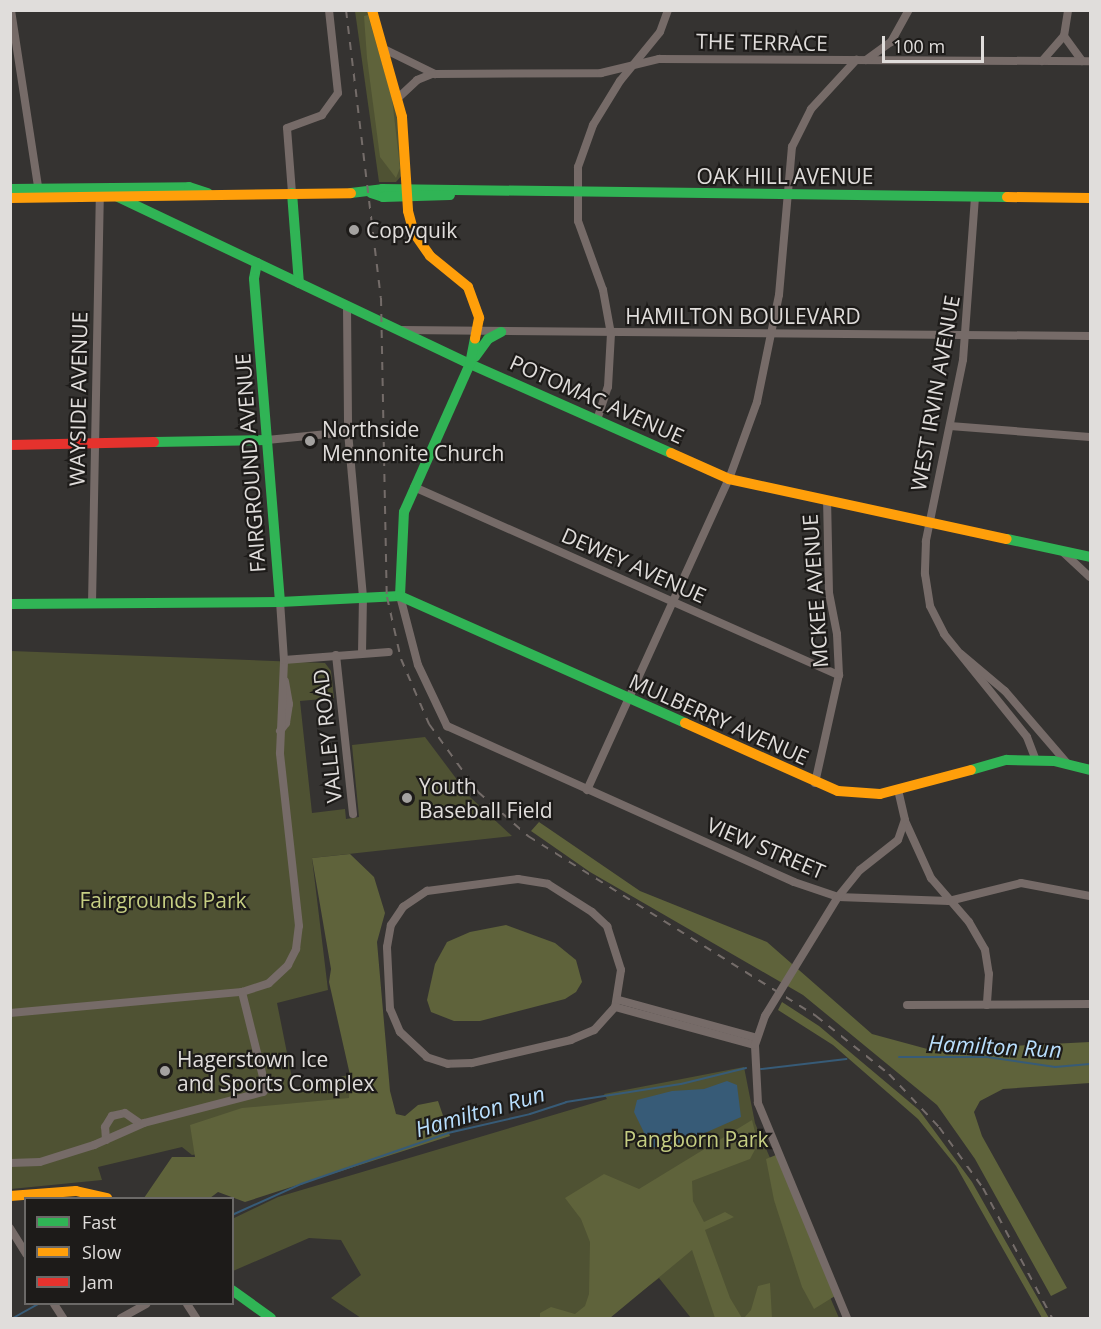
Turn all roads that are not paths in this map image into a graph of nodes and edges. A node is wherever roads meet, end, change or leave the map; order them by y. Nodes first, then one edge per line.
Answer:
1 (11, 10) edge
2 (329, 10) edge
3 (372, 10) edge
4 (668, 10) edge
5 (909, 10) edge
6 (1068, 10) edge
7 (12, 24) edge
8 (1064, 36) junction
9 (384, 49) junction
10 (861, 60) junction
11 (1042, 61) junction
12 (1086, 61) edge
13 (15, 63) edge
14 (635, 63) junction
15 (435, 74) junction
16 (398, 98) junction
17 (38, 187) junction
18 (10, 189) edge
19 (101, 191) junction
20 (208, 193) junction
21 (292, 193) junction
22 (408, 193) junction
23 (577, 194) junction
24 (115, 195) junction
25 (786, 196) junction
26 (975, 197) junction
27 (10, 198) edge
28 (1090, 198) edge
29 (257, 263) junction
30 (299, 283) junction
31 (348, 306) junction
32 (395, 329) junction
33 (478, 332) junction
34 (501, 332) junction
35 (611, 334) junction
36 (774, 334) junction
37 (966, 335) junction
38 (1090, 336) edge
39 (470, 364) junction
40 (597, 420) junction
41 (950, 426) junction
42 (348, 432) junction
43 (1090, 437) edge
44 (267, 440) junction
45 (95, 443) junction
46 (10, 444) edge
47 (729, 478) junction
48 (414, 487) junction
49 (827, 501) junction
50 (931, 523) junction
51 (1063, 552) junction
52 (1090, 557) edge
53 (1090, 577) edge
54 (363, 596) junction
55 (400, 596) junction
56 (671, 601) junction
57 (280, 602) junction
58 (10, 604) edge
59 (92, 604) junction
60 (955, 650) junction
61 (389, 652) dead end
62 (362, 653) junction
63 (336, 655) junction
64 (284, 660) junction
65 (839, 675) junction
66 (627, 699) junction
67 (1036, 760) junction
68 (1067, 764) junction
69 (1090, 770) edge
70 (815, 783) junction
71 (587, 790) junction
72 (898, 790) junction
73 (353, 814) dead end
74 (905, 820) junction
75 (1090, 896) edge
76 (838, 897) junction
77 (949, 901) junction
78 (242, 992) junction
79 (617, 1004) junction
80 (1090, 1004) edge
81 (906, 1005) dead end
82 (987, 1005) junction
83 (10, 1013) edge
84 (756, 1042) junction
85 (141, 1124) junction
86 (106, 1140) junction
87 (10, 1163) edge
88 (10, 1196) edge
89 (103, 1197) edge
90 (10, 1228) edge
91 (24, 1251) edge
92 (234, 1291) edge
93 (55, 1305) edge
94 (144, 1305) edge
95 (188, 1305) edge
96 (63, 1318) edge
97 (121, 1318) edge
98 (196, 1318) edge
99 (271, 1318) edge
100 (847, 1318) edge

1 - 7 street
2 - 21 street
3 - 9 street
4 - 14 street
5 - 10 street
6 - 8 street
7 - 13 street
8 - 11 street
8 - 12 street
9 - 15 street, THE TERRACE
9 - 16 street
10 - 11 street, THE TERRACE
10 - 14 street, THE TERRACE
10 - 25 street
11 - 12 street, THE TERRACE
13 - 17 street
14 - 15 street, THE TERRACE
14 - 23 street
15 - 16 street, THE TERRACE
16 - 22 street
17 - 18 street
17 - 19 street
19 - 20 street, OAK HILL AVENUE
19 - 24 street, OAK HILL AVENUE
19 - 27 street
19 - 45 street, WAYSIDE AVENUE
20 - 21 street, OAK HILL AVENUE
20 - 24 street, OAK HILL AVENUE
21 - 22 street, OAK HILL AVENUE
21 - 30 street
22 - 23 street, OAK HILL AVENUE
22 - 33 street
23 - 25 street, OAK HILL AVENUE
23 - 35 street
24 - 29 street, POTOMAC AVENUE
25 - 26 street, OAK HILL AVENUE
25 - 36 street
26 - 28 street, OAK HILL AVENUE
26 - 37 street, WEST IRVIN AVENUE
29 - 30 street, POTOMAC AVENUE
29 - 44 street, FAIRGROUND AVENUE
30 - 31 street, POTOMAC AVENUE
31 - 32 street, POTOMAC AVENUE
31 - 42 street
32 - 33 street, HAMILTON BOULEVARD
32 - 39 street, POTOMAC AVENUE
33 - 34 street, HAMILTON BOULEVARD
33 - 39 street
34 - 35 street, HAMILTON BOULEVARD
34 - 39 street
35 - 36 street, HAMILTON BOULEVARD
35 - 40 street
36 - 37 street, HAMILTON BOULEVARD
36 - 47 street
37 - 38 street, HAMILTON BOULEVARD
37 - 41 street, WEST IRVIN AVENUE
39 - 40 street, POTOMAC AVENUE
39 - 48 street
40 - 47 street, POTOMAC AVENUE
41 - 43 street
41 - 50 street, WEST IRVIN AVENUE
42 - 44 street
42 - 54 street
44 - 45 street
44 - 57 street, FAIRGROUND AVENUE
45 - 46 street
45 - 59 street, WAYSIDE AVENUE
47 - 49 street, POTOMAC AVENUE
47 - 56 street
48 - 55 street
48 - 56 street, DEWEY AVENUE
49 - 50 street, POTOMAC AVENUE
49 - 65 street, MCKEE AVENUE
50 - 51 street, POTOMAC AVENUE
50 - 60 street, WEST IRVIN AVENUE
51 - 52 street, POTOMAC AVENUE
51 - 53 street
54 - 55 street
54 - 57 street
54 - 62 street
55 - 66 street, MULBERRY AVENUE
55 - 71 street, VIEW STREET
56 - 65 street, DEWEY AVENUE
56 - 66 street
57 - 59 street
57 - 64 street, FAIRGROUND AVENUE
58 - 59 street
60 - 67 street
60 - 68 street
61 - 62 street
62 - 63 street
63 - 64 street
63 - 73 street, VALLEY ROAD
64 - 78 street, FAIRGROUND AVENUE
65 - 70 street, MCKEE AVENUE
66 - 70 street, MULBERRY AVENUE
66 - 71 street
67 - 68 street, MULBERRY AVENUE
67 - 72 street, MULBERRY AVENUE
68 - 69 street, MULBERRY AVENUE
70 - 72 street, MULBERRY AVENUE
71 - 76 street, VIEW STREET
72 - 74 street
74 - 76 street
74 - 77 street
75 - 77 street, VIEW STREET
76 - 77 street, VIEW STREET
76 - 84 street
77 - 82 street
78 - 83 street, FAIRGROUND AVENUE
78 - 85 street
79 - 79 street
79 - 84 street
80 - 82 street
81 - 82 street
84 - 100 street
85 - 86 street
85 - 86 street
86 - 87 street
88 - 89 street
90 - 91 street
92 - 99 street
93 - 96 street
94 - 97 street
95 - 98 street

